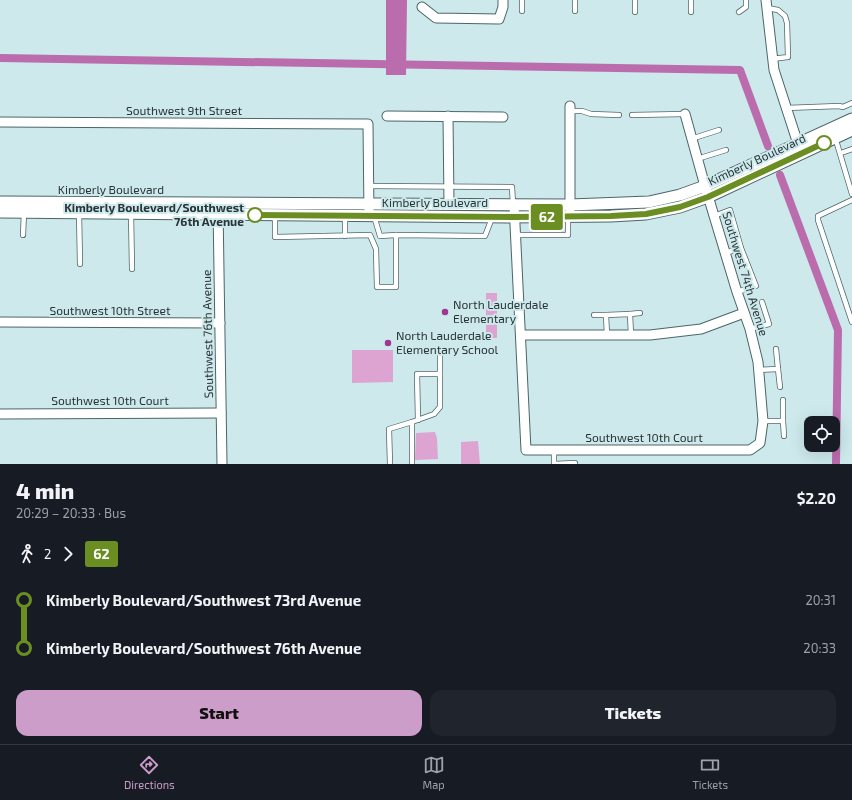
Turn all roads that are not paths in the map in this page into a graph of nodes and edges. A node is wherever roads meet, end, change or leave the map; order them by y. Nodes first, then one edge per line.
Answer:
1 (503, 0) edge
2 (522, 0) edge
3 (575, 0) edge
4 (635, 0) edge
5 (691, 0) edge
6 (746, 0) edge
7 (767, 4) edge
8 (422, 7) dead end
9 (522, 11) dead end
10 (575, 11) dead end
11 (635, 12) dead end
12 (691, 12) dead end
13 (739, 12) dead end
14 (772, 59) junction
15 (852, 103) edge
16 (570, 108) joint
17 (786, 108) junction
18 (685, 114) joint
19 (619, 115) dead end
20 (632, 115) dead end
21 (387, 116) dead end
22 (448, 116) junction
23 (503, 117) dead end
24 (852, 119) edge
25 (0, 122) edge
26 (719, 130) dead end
27 (852, 130) edge
28 (836, 137) junction
29 (691, 139) junction
30 (799, 148) junction
31 (852, 149) edge
32 (726, 150) dead end
33 (840, 153) junction
34 (697, 159) junction
35 (369, 186) junction
36 (449, 186) junction
37 (707, 192) junction
38 (852, 194) edge
39 (852, 200) edge
40 (0, 202) edge
41 (332, 203) junction
42 (369, 203) junction
43 (449, 204) junction
44 (514, 204) junction
45 (570, 205) junction
46 (79, 208) junction
47 (131, 208) junction
48 (218, 209) junction
49 (0, 212) edge
50 (24, 213) junction
51 (275, 215) junction
52 (345, 215) junction
53 (372, 216) junction
54 (569, 216) junction
55 (714, 216) junction
56 (493, 217) junction
57 (515, 217) junction
58 (23, 235) dead end
59 (370, 235) junction
60 (396, 235) junction
61 (516, 235) junction
62 (345, 236) junction
63 (380, 236) junction
64 (741, 248) junction
65 (726, 253) junction
66 (80, 264) dead end
67 (132, 269) dead end
68 (738, 292) junction
69 (762, 302) dead end
70 (640, 313) dead end
71 (744, 313) junction
72 (630, 314) junction
73 (594, 315) dead end
74 (606, 315) junction
75 (0, 322) edge
76 (852, 322) edge
77 (220, 323) junction
78 (750, 329) junction
79 (521, 335) junction
80 (607, 335) junction
81 (631, 335) junction
82 (776, 349) dead end
83 (440, 354) dead end
84 (778, 369) junction
85 (759, 370) junction
86 (440, 374) junction
87 (780, 387) dead end
88 (783, 400) dead end
89 (221, 413) junction
90 (0, 414) edge
91 (418, 420) junction
92 (764, 421) junction
93 (783, 421) junction
94 (412, 422) junction
95 (784, 436) dead end
96 (760, 443) joint
97 (554, 449) junction
98 (575, 463) edge
99 (222, 464) edge
100 (390, 464) edge
101 (412, 464) edge

1 - 8 street
2 - 9 lane
3 - 10 lane
4 - 11 lane
5 - 12 lane
6 - 13 lane
7 - 14 street
7 - 14 lane
14 - 17 street
15 - 17 lane
16 - 19 lane
16 - 45 street
17 - 30 street
18 - 20 lane
18 - 29 street, Southwest 74th Avenue
21 - 22 street
22 - 23 street
22 - 36 street
24 - 30 street, Kimberly Boulevard
25 - 35 street, Southwest 9th Street
26 - 29 lane
27 - 28 street, Kimberly Boulevard
28 - 30 street, Kimberly Boulevard
28 - 33 lane
29 - 34 street, Southwest 74th Avenue
30 - 37 street, Kimberly Boulevard
31 - 33 lane
32 - 34 lane
33 - 38 lane
34 - 37 street, Southwest 74th Avenue
35 - 36 lane
35 - 42 street
36 - 43 street
36 - 44 lane
37 - 45 street, Kimberly Boulevard
37 - 54 street, Kimberly Boulevard
37 - 55 street, Southwest 74th Avenue
39 - 76 lane
40 - 46 street, Kimberly Boulevard
41 - 42 street, Kimberly Boulevard
41 - 48 street, Kimberly Boulevard
41 - 51 street
42 - 43 street, Kimberly Boulevard
42 - 53 street
43 - 44 street, Kimberly Boulevard
44 - 45 street, Kimberly Boulevard
44 - 57 street
45 - 54 street
46 - 47 street, Kimberly Boulevard
46 - 50 street, Kimberly Boulevard
46 - 66 lane
47 - 48 street, Kimberly Boulevard
47 - 67 lane
48 - 51 street, Kimberly Boulevard
48 - 77 street, Southwest 76th Avenue
49 - 50 street, Kimberly Boulevard
50 - 58 lane
51 - 52 street, Kimberly Boulevard
51 - 62 lane
52 - 53 street, Kimberly Boulevard
52 - 62 lane
53 - 56 street, Kimberly Boulevard
53 - 63 lane
54 - 57 street, Kimberly Boulevard
54 - 61 lane
55 - 64 lane
55 - 65 street, Southwest 74th Avenue
56 - 57 street, Kimberly Boulevard
56 - 60 lane
57 - 61 street
59 - 60 lane
59 - 62 lane
59 - 63 lane
60 - 63 lane
61 - 79 street
64 - 65 lane
64 - 68 lane
65 - 68 street, Southwest 74th Avenue
68 - 71 street, Southwest 74th Avenue
69 - 78 lane
70 - 72 lane
71 - 78 street, Southwest 74th Avenue
71 - 81 street
72 - 74 lane
72 - 81 lane
73 - 74 lane
74 - 80 lane
75 - 77 street, Southwest 10th Street
77 - 89 street, Southwest 76th Avenue
78 - 85 street, Southwest 74th Avenue
79 - 80 street
79 - 97 street, Southwest 10th Court
80 - 81 street
82 - 84 lane
83 - 86 lane
84 - 85 lane
84 - 87 lane
85 - 92 street, Southwest 74th Avenue
86 - 91 lane
86 - 91 lane
88 - 93 lane
89 - 90 street, Southwest 10th Court
89 - 99 street, Southwest 76th Avenue
91 - 94 lane
92 - 93 lane
92 - 96 street, Southwest 74th Avenue
93 - 95 lane
94 - 100 lane
94 - 101 lane
96 - 97 street, Southwest 10th Court
97 - 98 lane

